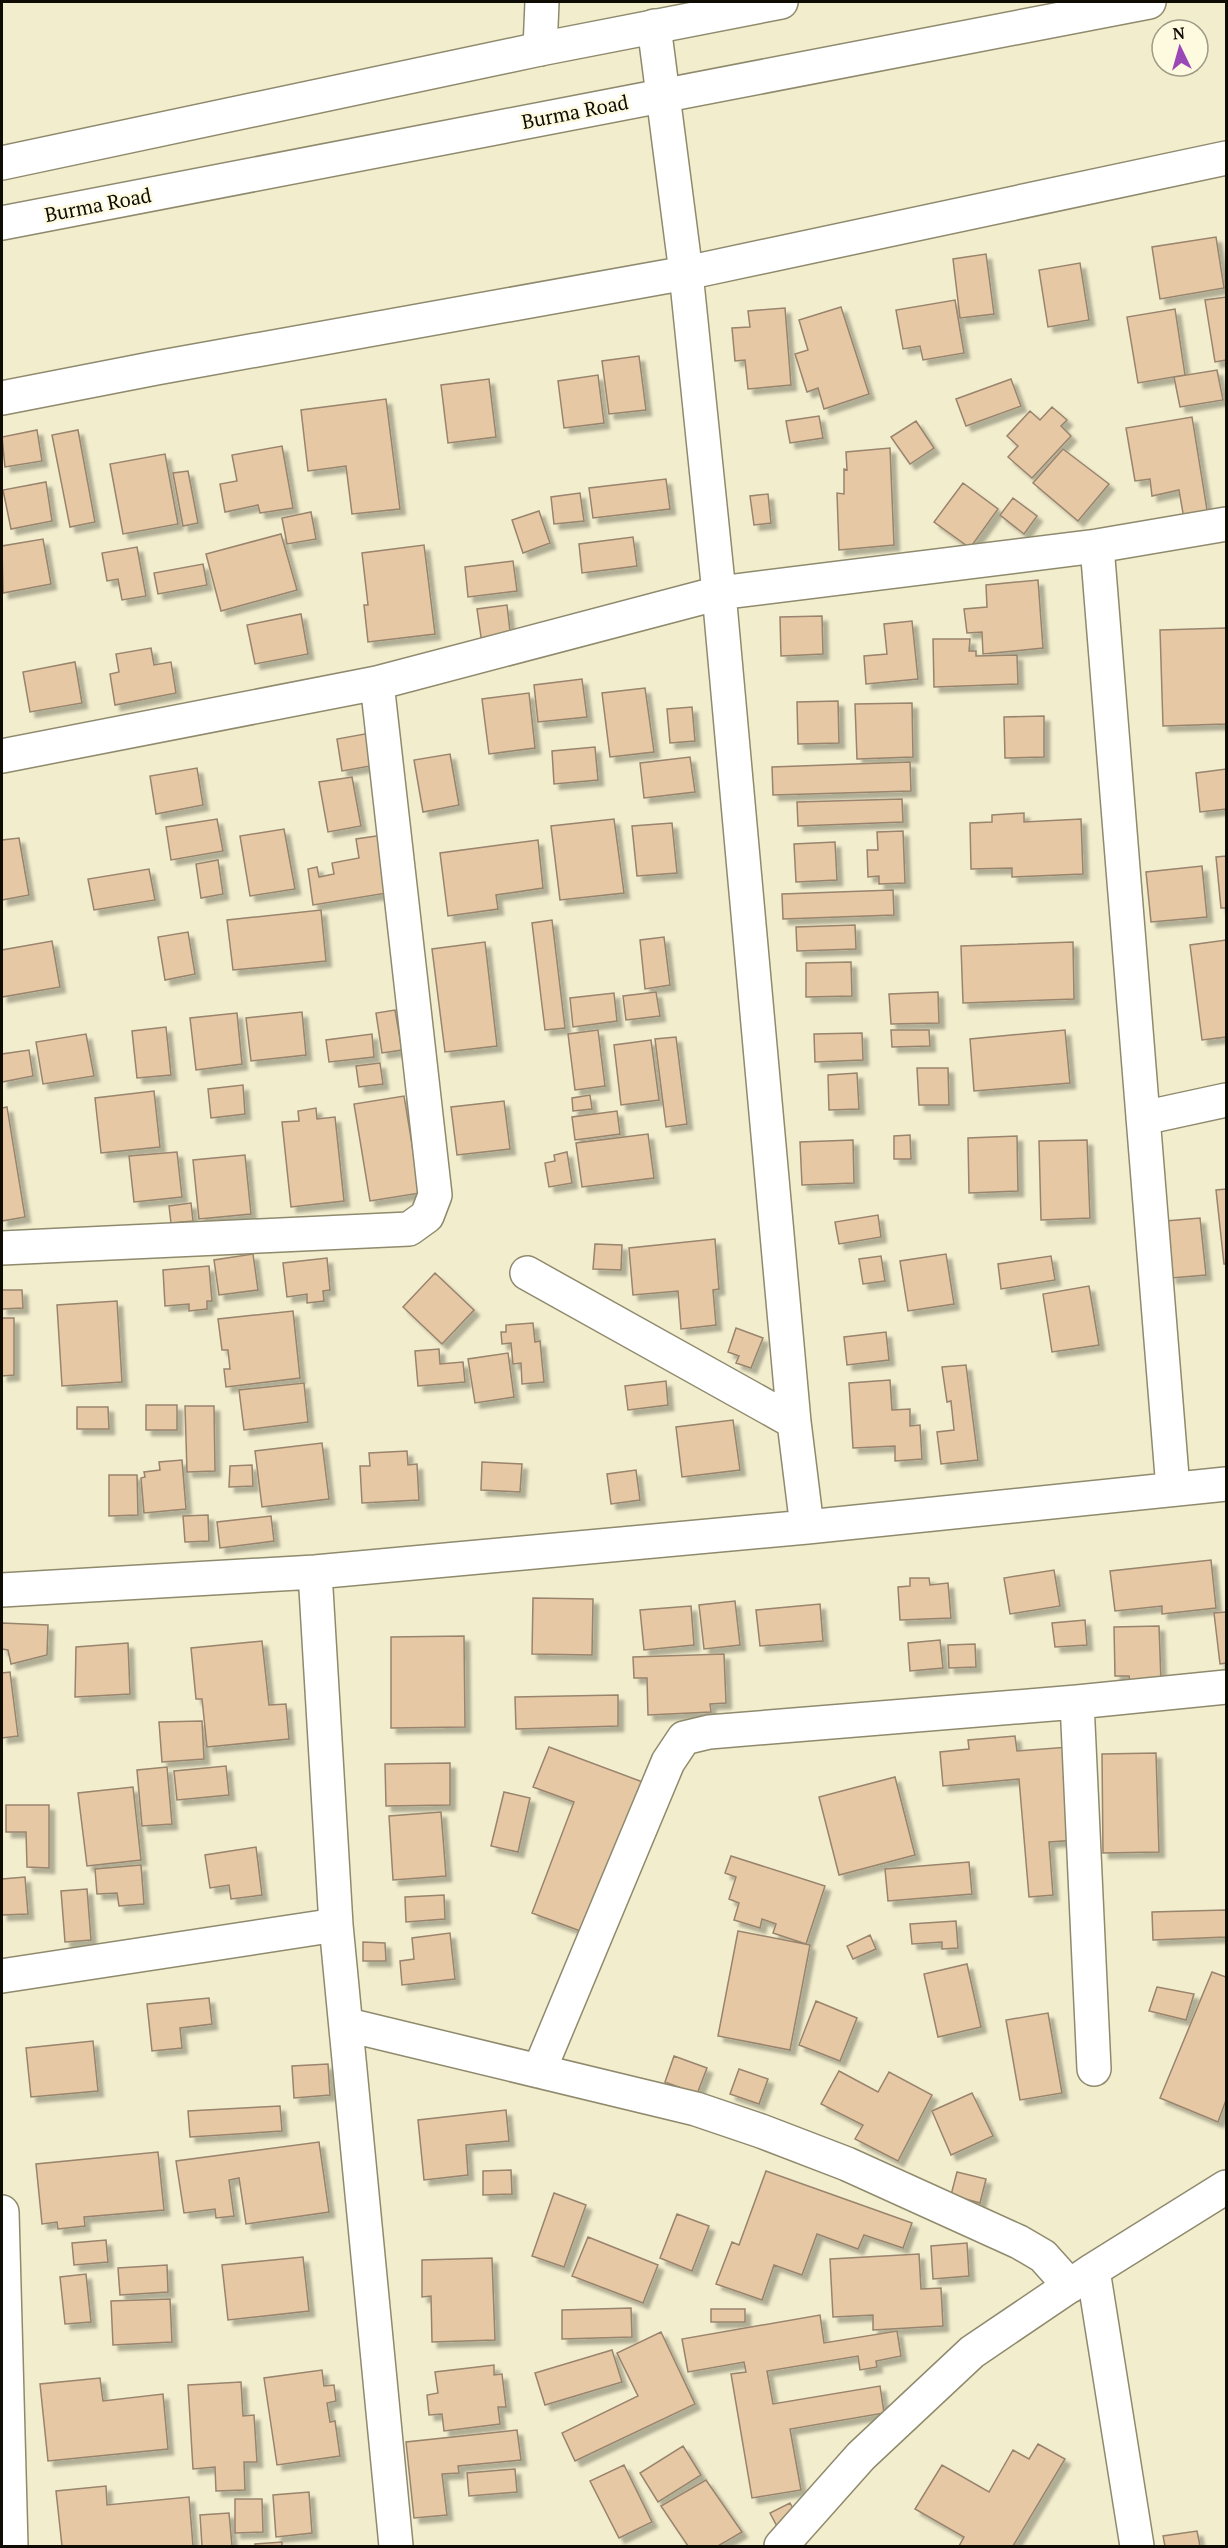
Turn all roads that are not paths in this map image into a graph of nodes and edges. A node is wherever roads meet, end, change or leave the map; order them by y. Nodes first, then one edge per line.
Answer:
1 (542, 2) edge
2 (781, 2) edge
3 (1149, 2) edge
4 (654, 26) junction
5 (540, 49) junction
6 (664, 95) junction
7 (1227, 158) edge
8 (2, 163) edge
9 (2, 223) edge
10 (686, 273) junction
11 (2, 398) edge
12 (1227, 524) edge
13 (1097, 546) junction
14 (720, 593) junction
15 (377, 683) junction
16 (2, 756) edge
17 (1227, 1100) edge
18 (1143, 1118) junction
19 (2, 1248) edge
20 (527, 1273) dead end
21 (794, 1422) junction
22 (1227, 1484) edge
23 (1173, 1489) junction
24 (807, 1527) junction
25 (315, 1572) junction
26 (2, 1590) edge
27 (1227, 1687) edge
28 (1077, 1702) junction
29 (336, 1925) junction
30 (2, 1976) edge
31 (348, 2025) junction
32 (1094, 2069) dead end
33 (539, 2071) junction
34 (1227, 2187) edge
35 (2, 2212) edge
36 (1082, 2278) junction
37 (11, 2547) edge
38 (396, 2547) edge
39 (781, 2547) edge
40 (1137, 2547) edge

1 - 5 street
2 - 4 street
3 - 6 street, Burma Road
4 - 5 street
4 - 6 street
5 - 8 street
6 - 9 street, Burma Road
6 - 10 street
7 - 10 street
10 - 11 street
10 - 14 street
12 - 13 street
13 - 14 street
13 - 18 street
14 - 15 street
14 - 21 street
15 - 16 street
15 - 19 street
17 - 18 street
18 - 23 street
20 - 21 street
21 - 24 street
22 - 23 street
23 - 24 street
24 - 25 street
25 - 26 street
25 - 29 street
27 - 28 street
28 - 32 street
28 - 33 street
29 - 30 street
29 - 31 street
31 - 33 street
31 - 38 street
33 - 36 street
34 - 36 street
35 - 37 street
36 - 39 street
36 - 40 street

